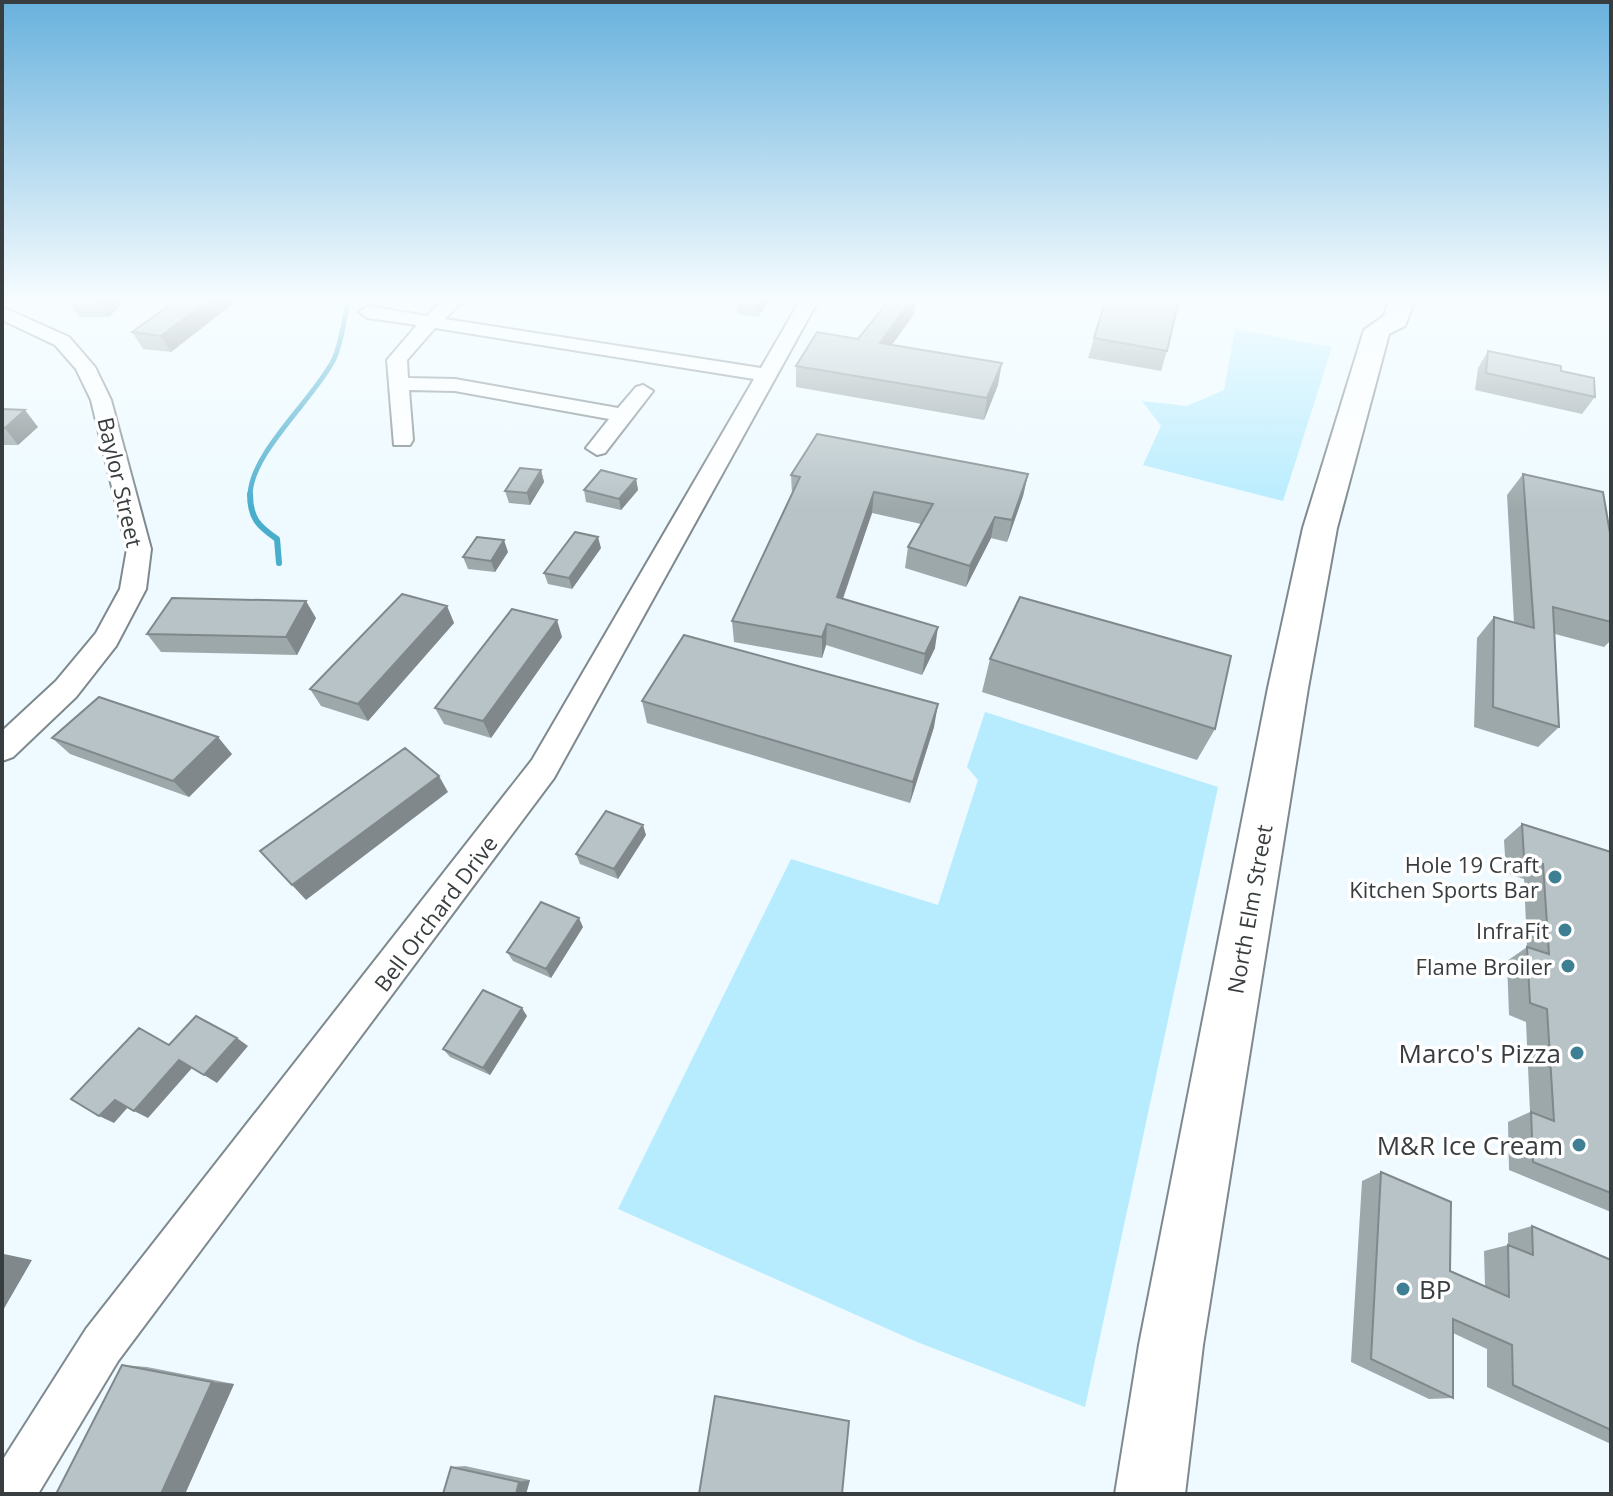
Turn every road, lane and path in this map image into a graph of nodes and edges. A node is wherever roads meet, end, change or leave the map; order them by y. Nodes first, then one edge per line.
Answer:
1 (86, 369) edge
2 (398, 369) edge
3 (729, 369) edge
4 (771, 369) edge
5 (1359, 369) edge
6 (768, 375) junction
7 (399, 384) junction
8 (643, 391) dead end
9 (623, 415) junction
10 (402, 440) dead end
11 (597, 448) dead end
12 (2, 749) edge
13 (10, 1494) edge
14 (1150, 1494) edge

1 - 12 street, Baylor Street
2 - 7 street
3 - 6 street
4 - 6 street, Bell Orchard Drive
5 - 14 main road, North Elm Street
6 - 13 street, Bell Orchard Drive
7 - 9 street
7 - 10 street
8 - 9 street
9 - 11 street

